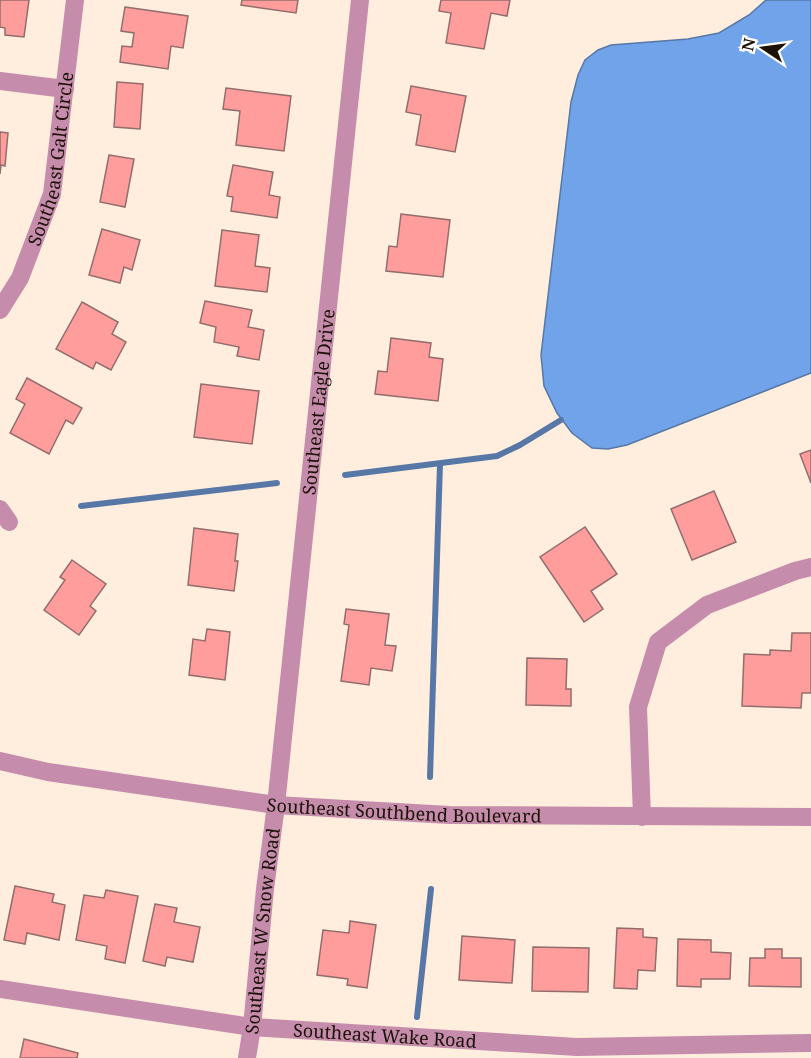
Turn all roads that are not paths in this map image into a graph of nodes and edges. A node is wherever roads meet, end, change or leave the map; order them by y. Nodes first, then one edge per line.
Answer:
1 (75, 0) edge
2 (360, 0) edge
3 (0, 81) edge
4 (65, 89) junction
5 (0, 310) edge
6 (811, 567) edge
7 (0, 761) edge
8 (276, 805) junction
9 (642, 817) junction
10 (811, 817) edge
11 (0, 988) edge
12 (252, 1027) junction
13 (811, 1043) edge
14 (576, 1052) edge
15 (247, 1058) edge

1 - 4 street, Southeast Galt Circle
2 - 8 street, Southeast Eagle Drive
3 - 4 street
4 - 5 street, Southeast Galt Circle
6 - 9 street
7 - 8 street, Southeast Southbend Boulevard
8 - 9 street, Southeast Southbend Boulevard
8 - 12 street, Southeast W Snow Road
9 - 10 street, Southeast Southbend Boulevard
11 - 12 street, Southeast Wake Road
12 - 14 street, Southeast Wake Road
12 - 15 street, Southeast W Snow Road
13 - 14 street, Southeast Wake Road

